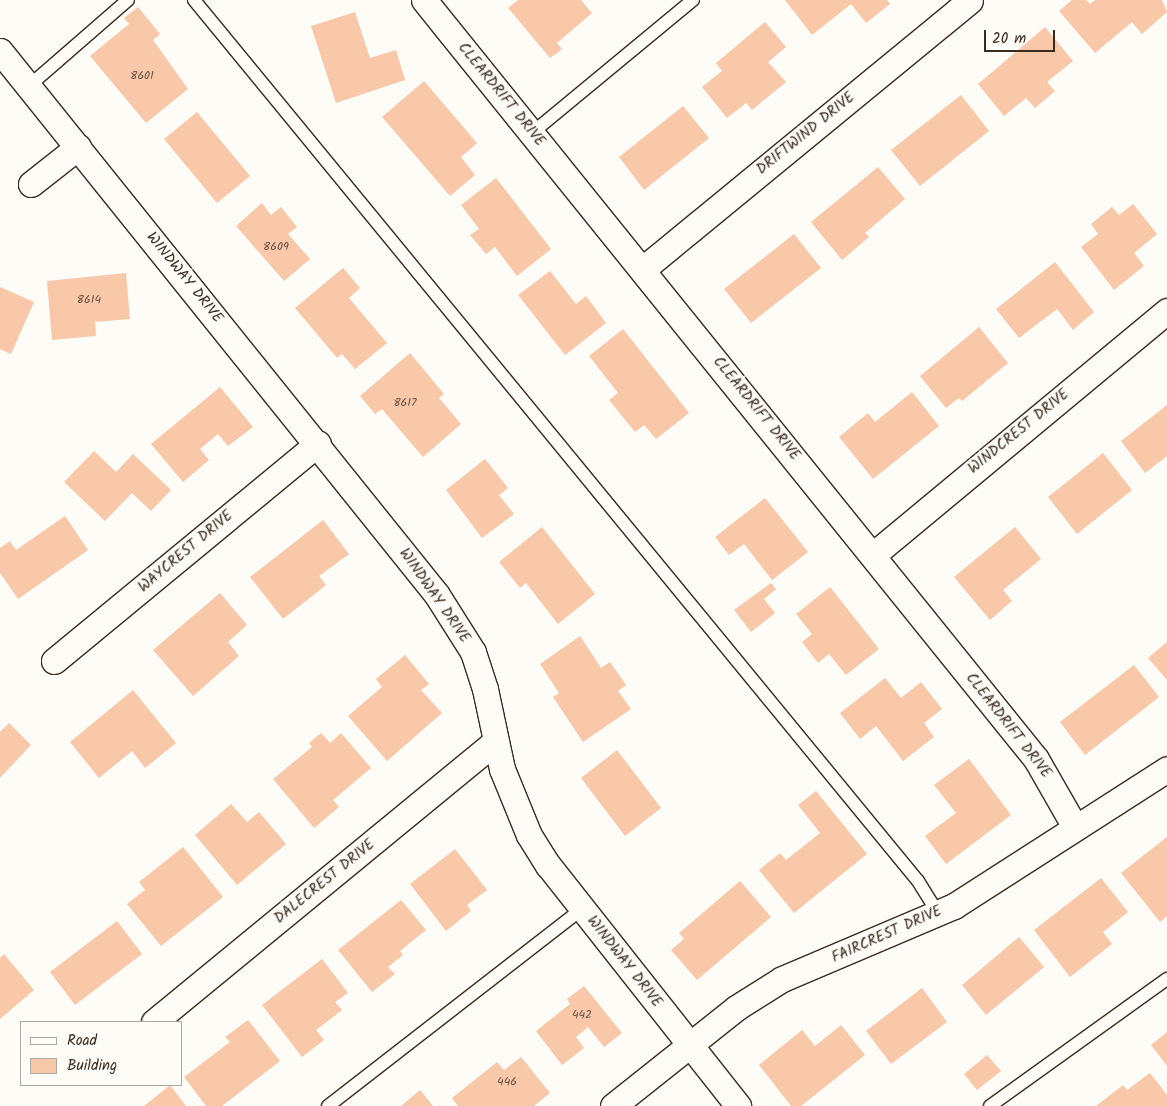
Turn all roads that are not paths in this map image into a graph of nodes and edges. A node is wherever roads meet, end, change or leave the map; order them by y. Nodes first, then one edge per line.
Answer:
1 (128, 0) edge
2 (194, 0) edge
3 (424, 0) edge
4 (693, 0) edge
5 (970, 0) edge
6 (0, 51) edge
7 (28, 86) junction
8 (532, 133) junction
9 (78, 147) junction
10 (31, 184) dead end
11 (643, 269) junction
12 (1167, 311) edge
13 (318, 443) junction
14 (873, 555) junction
15 (54, 661) dead end
16 (495, 742) junction
17 (1167, 769) edge
18 (1075, 827) junction
19 (582, 909) junction
20 (938, 913) junction
21 (1167, 979) edge
22 (155, 1021) edge
23 (689, 1044) junction
24 (328, 1106) edge
25 (613, 1106) edge
26 (738, 1106) edge
27 (990, 1106) edge

1 - 7 lane
2 - 20 lane
3 - 8 street, CLEARDRIFT DRIVE
4 - 8 lane
5 - 11 street, DRIFTWIND DRIVE
6 - 7 street, WINDWAY DRIVE
7 - 9 street, WINDWAY DRIVE
8 - 11 street, CLEARDRIFT DRIVE
9 - 10 street
9 - 13 street, WINDWAY DRIVE
11 - 14 street, CLEARDRIFT DRIVE
12 - 14 street, WINDCREST DRIVE
13 - 15 street, WAYCREST DRIVE
13 - 16 street, WINDWAY DRIVE
14 - 18 street, CLEARDRIFT DRIVE
16 - 19 street, WINDWAY DRIVE
16 - 22 street, DALECREST DRIVE
17 - 18 street, FAIRCREST DRIVE
18 - 20 street, FAIRCREST DRIVE
19 - 23 street, WINDWAY DRIVE
19 - 24 lane
20 - 23 street, FAIRCREST DRIVE
21 - 27 lane
23 - 25 street, FAIRCREST DRIVE
23 - 26 street, WINDWAY DRIVE

